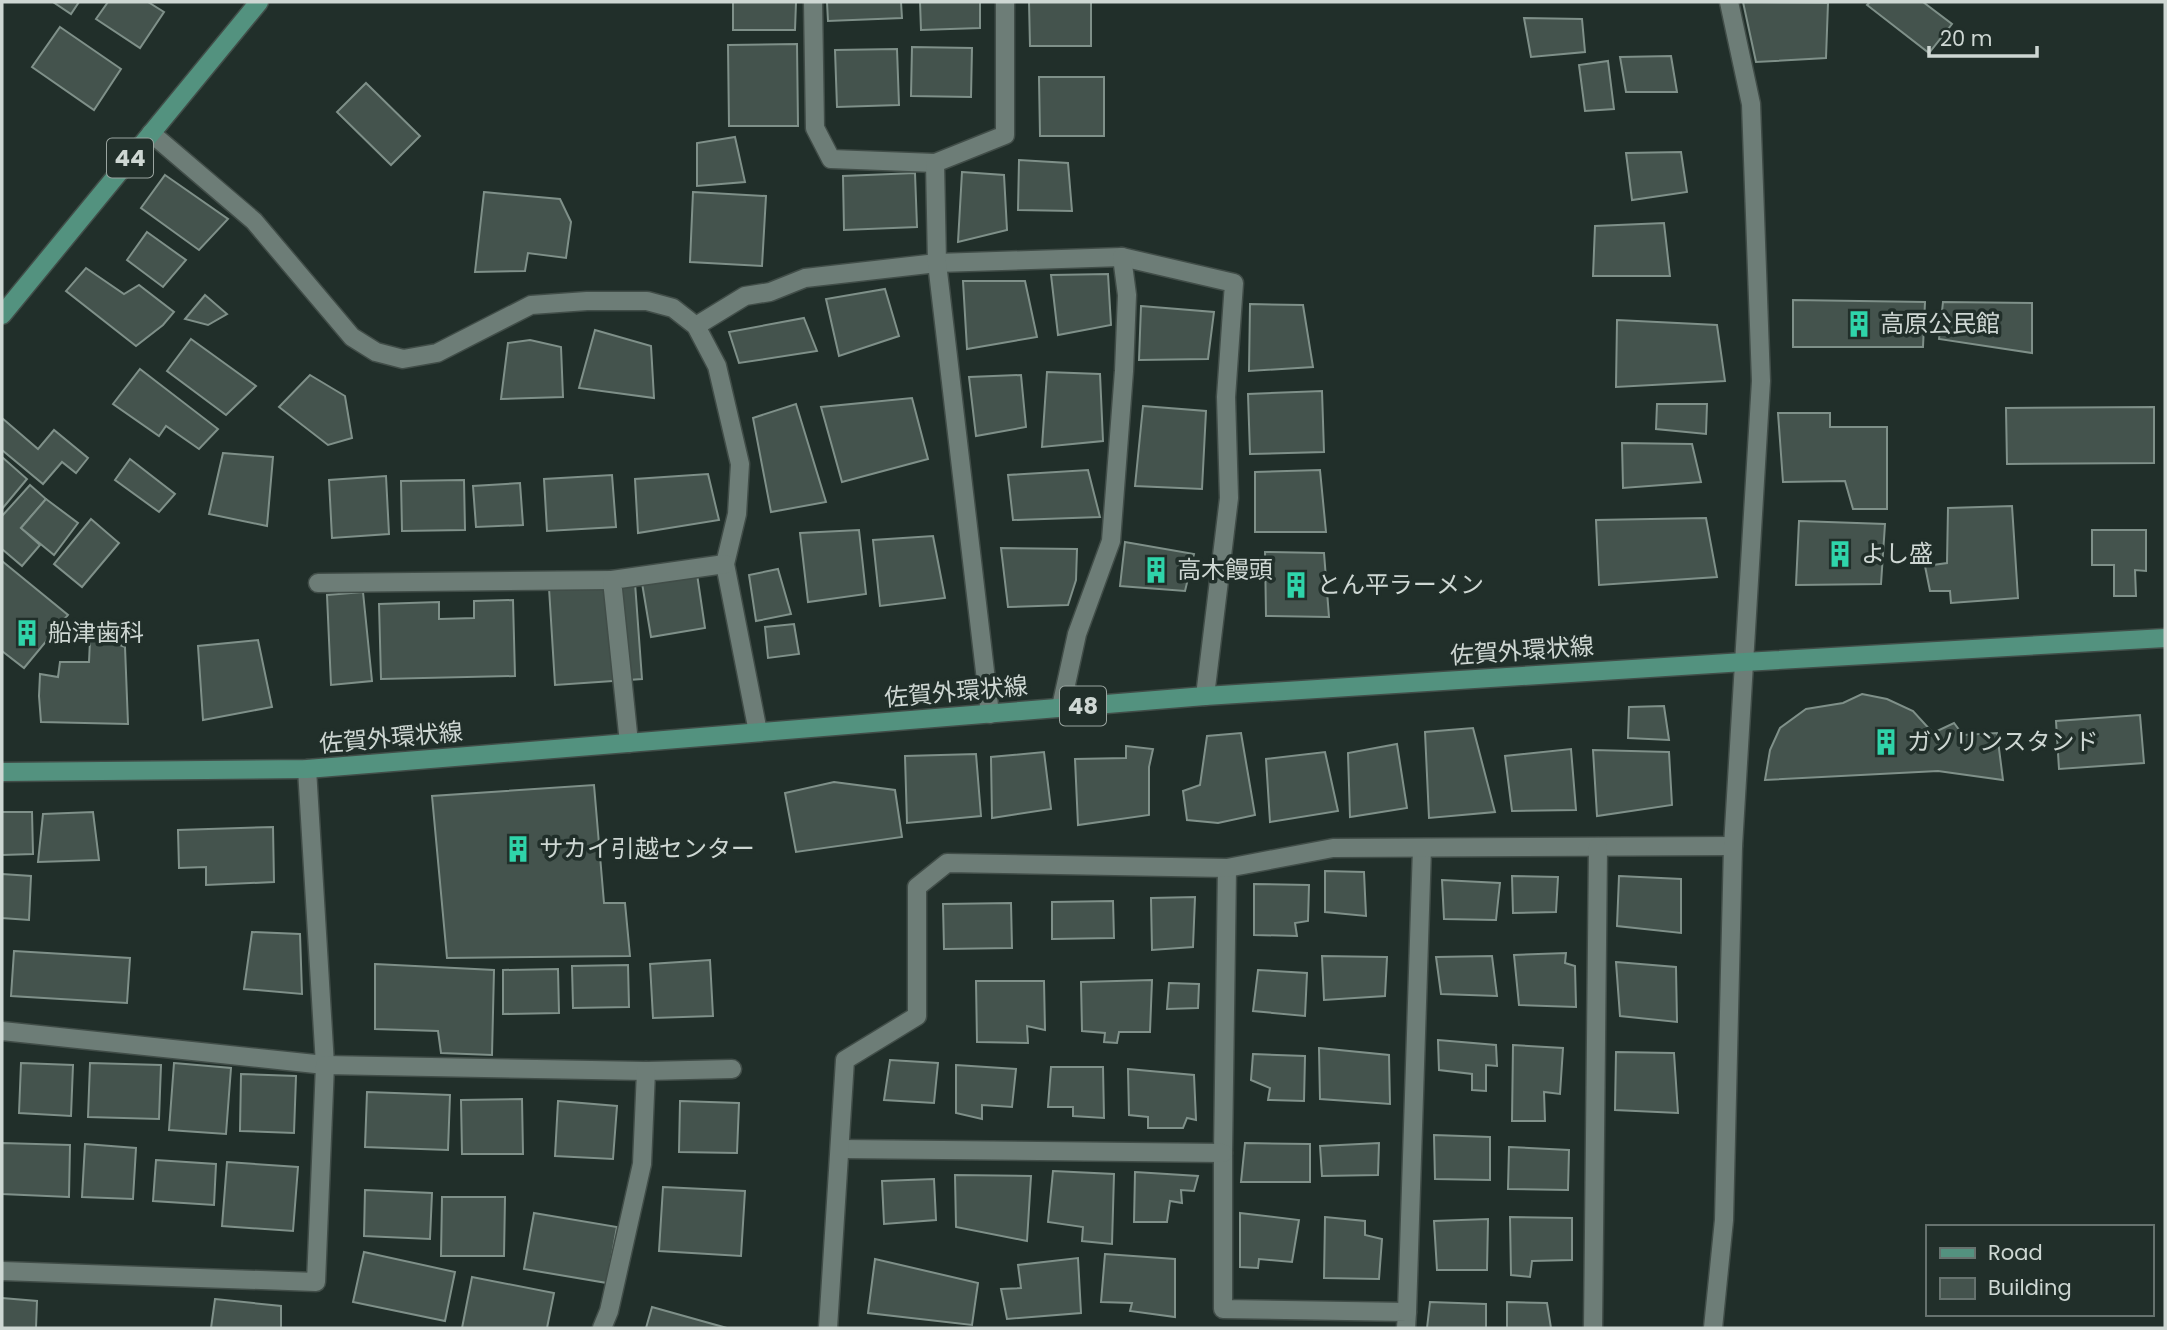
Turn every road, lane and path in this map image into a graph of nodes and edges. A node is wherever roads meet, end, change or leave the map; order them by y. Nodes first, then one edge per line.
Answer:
1 (259, 2) edge
2 (813, 2) edge
3 (1005, 2) edge
4 (1729, 2) edge
5 (151, 133) junction
6 (935, 163) junction
7 (1122, 257) junction
8 (937, 263) junction
9 (2, 315) edge
10 (696, 326) junction
11 (725, 564) junction
12 (612, 580) junction
13 (318, 583) dead end
14 (2165, 638) edge
15 (1744, 662) junction
16 (1205, 696) junction
17 (1061, 707) junction
18 (990, 714) junction
19 (758, 732) junction
20 (629, 743) junction
21 (307, 769) junction
22 (2, 772) edge
23 (1733, 846) junction
24 (1598, 847) junction
25 (1422, 848) junction
26 (1227, 868) junction
27 (2, 1031) edge
28 (325, 1065) junction
29 (732, 1069) dead end
30 (646, 1071) junction
31 (840, 1149) junction
32 (1223, 1153) junction
33 (2, 1271) edge
34 (1407, 1320) edge
35 (602, 1328) edge
36 (828, 1328) edge
37 (1593, 1328) edge
38 (1713, 1328) edge

1 - 5 main road, 44
2 - 6 street
3 - 6 street
4 - 15 street
5 - 9 main road, 44
5 - 10 street
6 - 8 street
7 - 8 street
7 - 16 street
7 - 17 street
8 - 10 street
8 - 18 street
10 - 11 street
11 - 12 street
11 - 19 street
12 - 13 street
12 - 20 street
14 - 15 main road, 佐賀外環状線 / 48
15 - 16 main road, 佐賀外環状線 / 48
15 - 23 street
16 - 17 main road, 佐賀外環状線 / 48
17 - 18 main road, 佐賀外環状線 / 48
18 - 19 main road, 佐賀外環状線 / 48
19 - 20 main road, 佐賀外環状線 / 48
20 - 21 main road, 佐賀外環状線 / 48
21 - 22 main road, 佐賀外環状線 / 48
21 - 28 street
23 - 24 street
23 - 38 street
24 - 25 street
24 - 37 street
25 - 26 street
25 - 34 street
26 - 31 street
26 - 32 street
27 - 28 street
28 - 30 street
28 - 33 street
29 - 30 street
30 - 35 street
31 - 32 street
31 - 36 street
32 - 34 street

